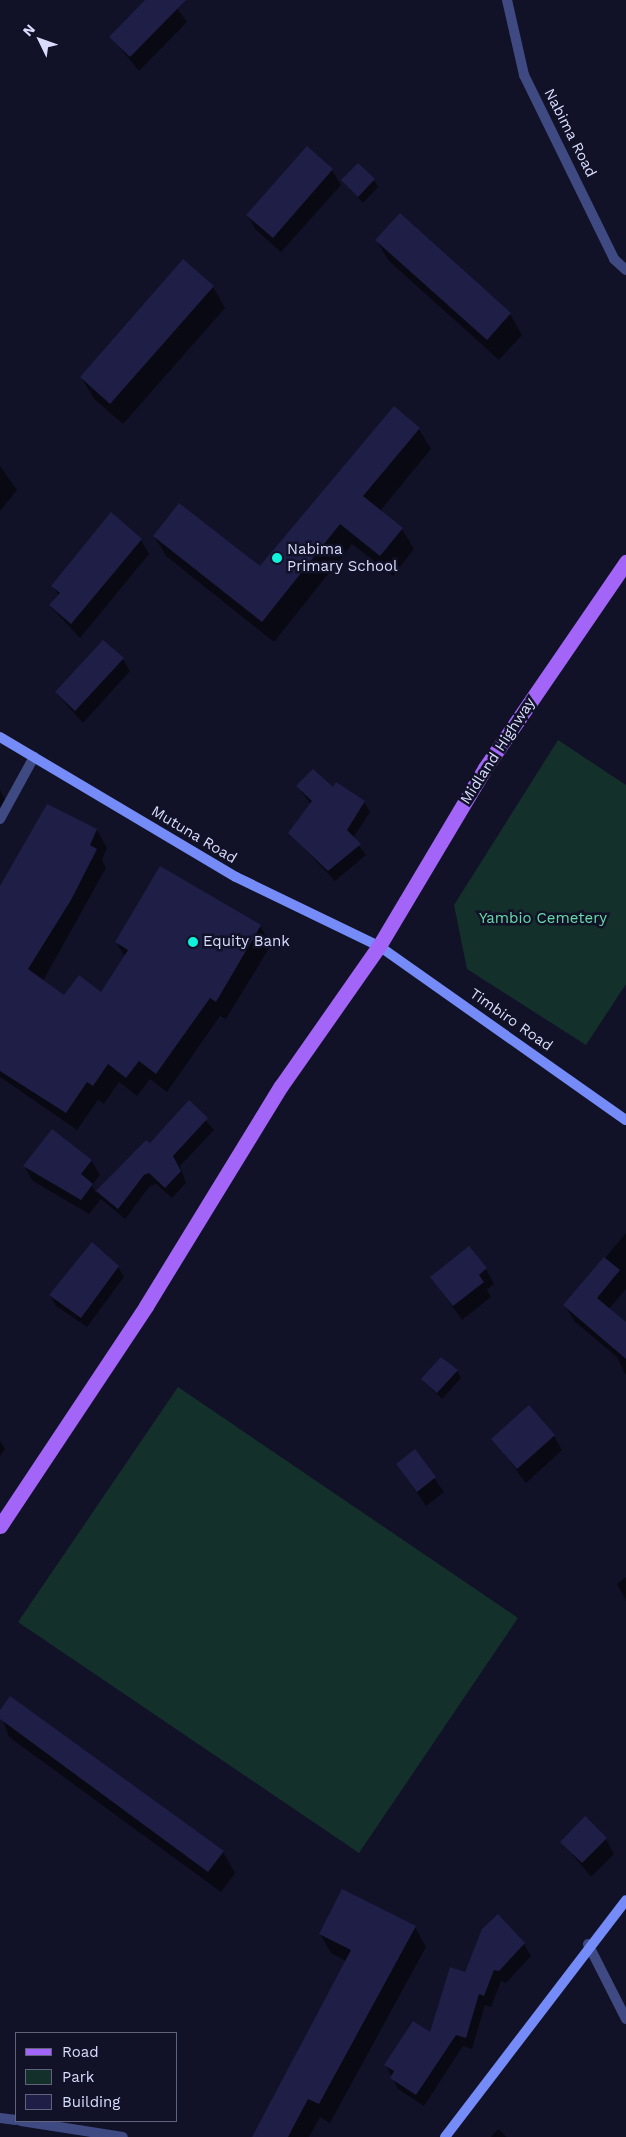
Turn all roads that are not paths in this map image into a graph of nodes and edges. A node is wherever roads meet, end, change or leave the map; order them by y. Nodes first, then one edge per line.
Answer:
1 (507, 0) edge
2 (626, 270) edge
3 (626, 562) edge
4 (0, 737) edge
5 (34, 758) junction
6 (0, 819) edge
7 (379, 946) junction
8 (626, 1120) edge
9 (0, 1526) edge
10 (626, 1900) edge
11 (588, 1944) junction
12 (626, 2019) edge
13 (0, 2118) edge
14 (15, 2120) edge
15 (27, 2122) edge
16 (123, 2137) edge
17 (445, 2137) edge

1 - 2 street, Nabima Road
3 - 7 main road, Midland Highway
4 - 5 street, Mutuna Road
5 - 6 street
5 - 7 street, Mutuna Road
7 - 8 street, Timbiro Road
7 - 9 main road, Midland Highway
10 - 11 street
11 - 12 street
11 - 17 street
13 - 14 street
15 - 16 street

